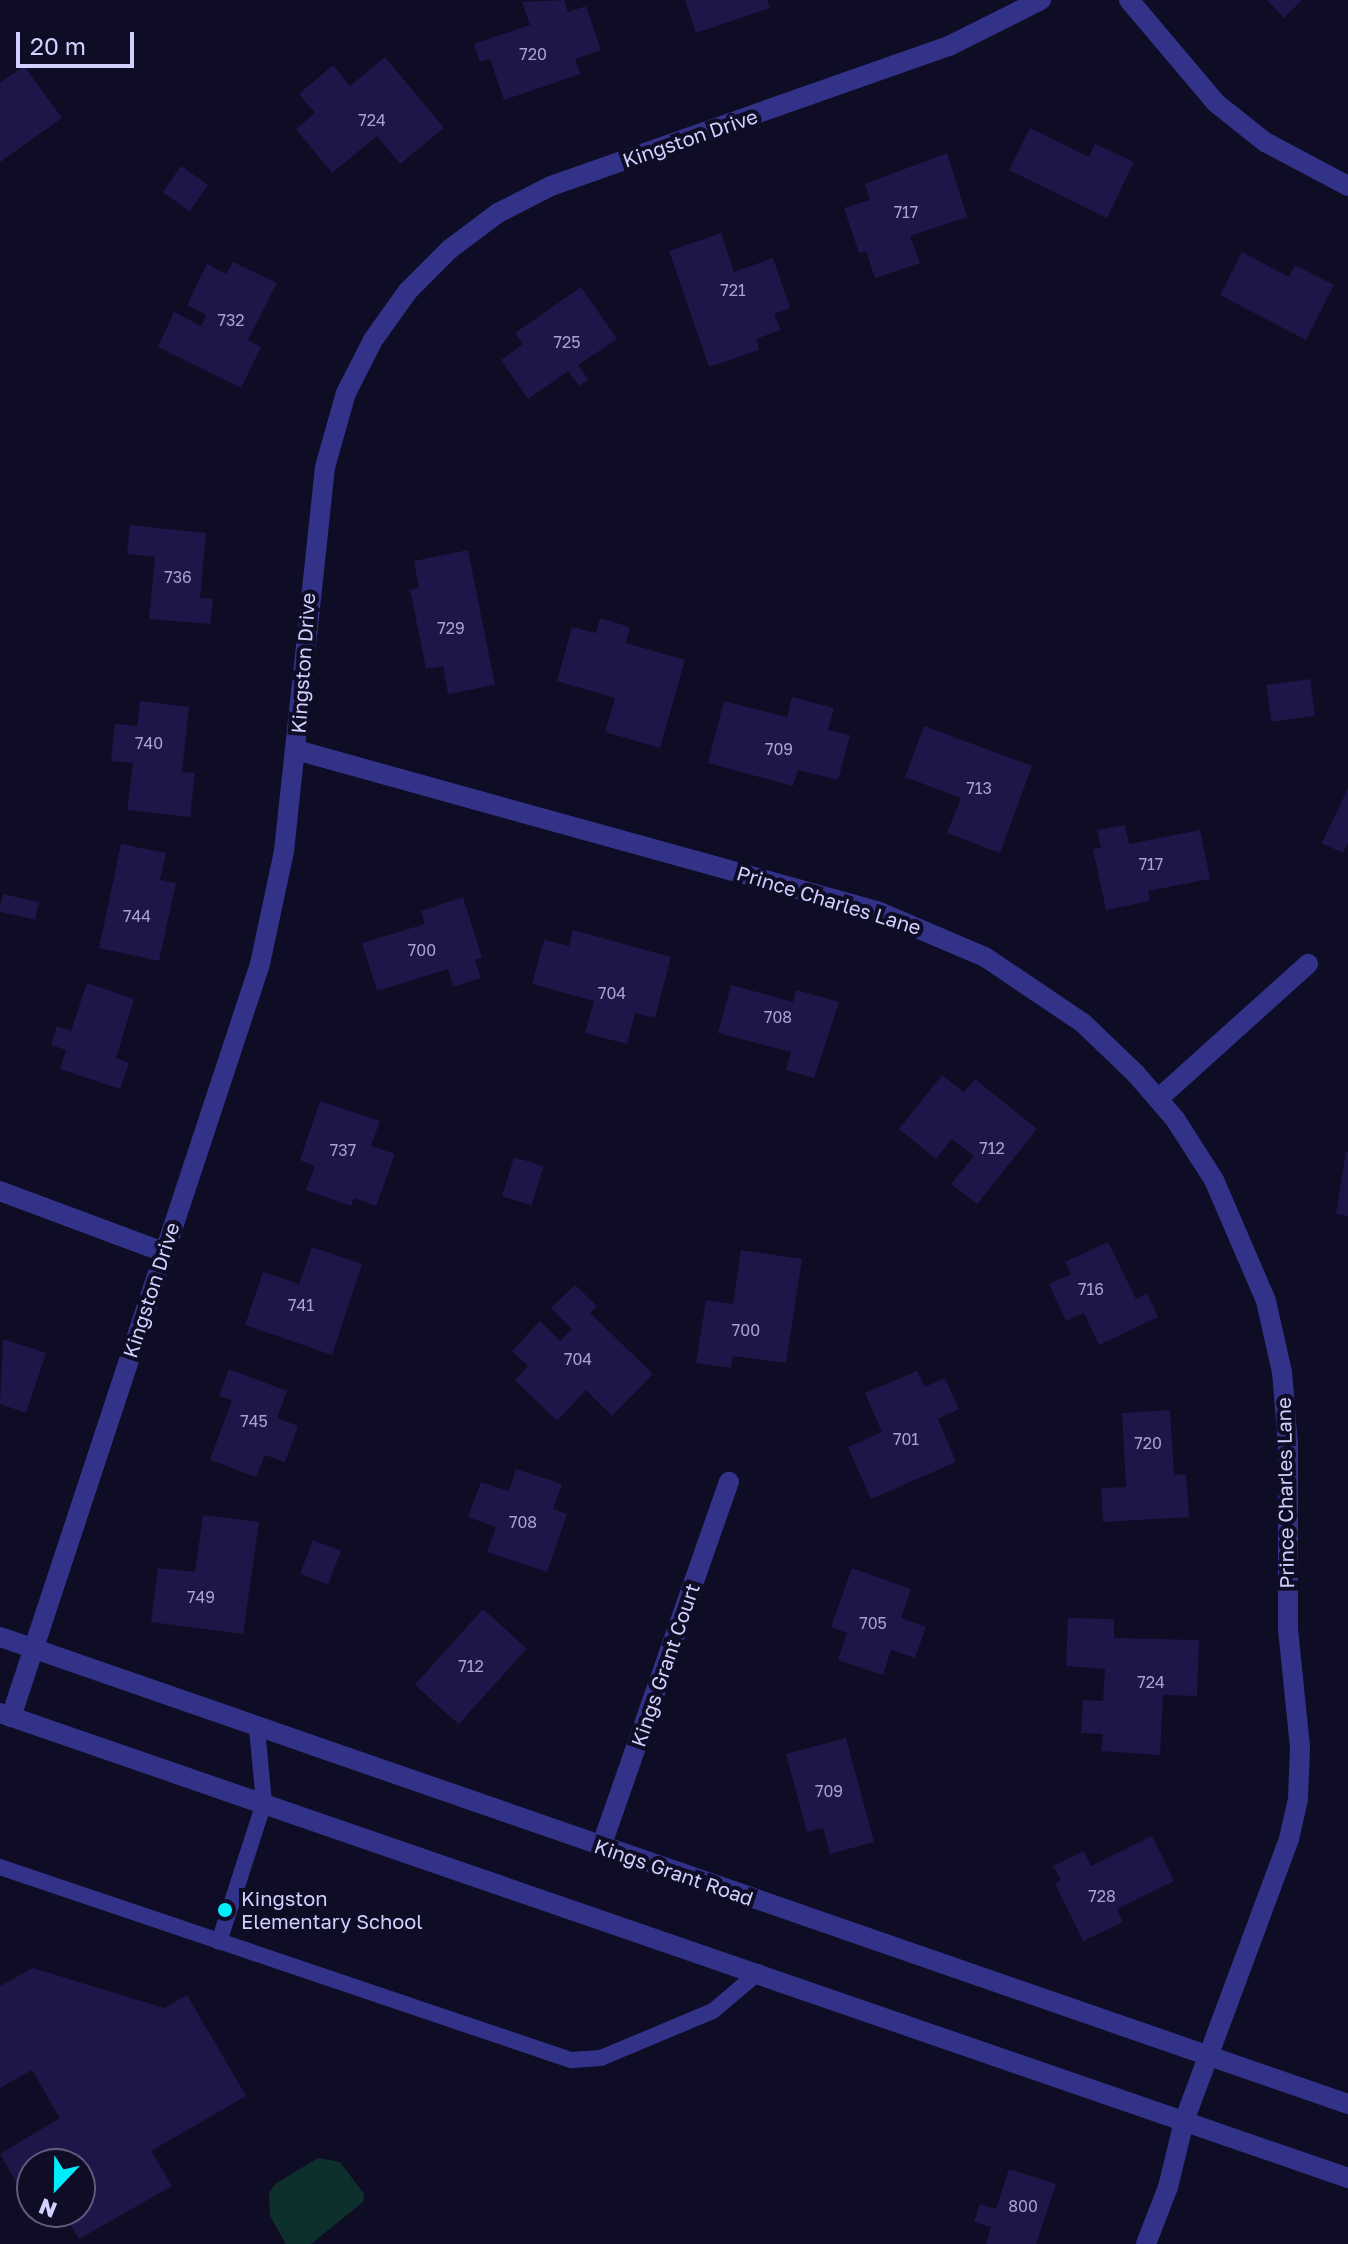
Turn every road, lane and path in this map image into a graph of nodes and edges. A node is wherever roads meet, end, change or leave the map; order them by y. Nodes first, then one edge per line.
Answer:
1 (1041, 0) edge
2 (1129, 0) edge
3 (1348, 186) edge
4 (296, 750) junction
5 (1308, 964) dead end
6 (1158, 1099) junction
7 (0, 1191) edge
8 (163, 1252) junction
9 (729, 1482) dead end
10 (0, 1637) edge
11 (33, 1649) junction
12 (6, 1715) edge
13 (257, 1729) junction
14 (264, 1803) junction
15 (601, 1847) junction
16 (0, 1867) edge
17 (219, 1942) junction
18 (759, 1972) junction
19 (1208, 2056) junction
20 (1348, 2104) edge
21 (1184, 2121) junction
22 (1348, 2178) edge
23 (1146, 2244) edge

1 - 4 street, Kingston Drive
2 - 3 street
4 - 6 street, Prince Charles Lane
4 - 8 street, Kingston Drive
5 - 6 street
6 - 19 street, Prince Charles Lane
7 - 8 street
8 - 11 street, Kingston Drive
9 - 15 street, Kings Grant Court
10 - 11 street, Kings Grant Road
11 - 12 street, Kingston Drive
11 - 13 street, Kings Grant Road
12 - 14 street
13 - 14 lane
13 - 15 street, Kings Grant Road
14 - 17 lane
14 - 18 street
15 - 19 street, Kings Grant Road
16 - 17 lane
17 - 18 lane
18 - 21 street
19 - 20 street, Kings Grant Road
19 - 21 street, Prince Charles Lane
21 - 22 street
21 - 23 street, Prince Charles Lane

